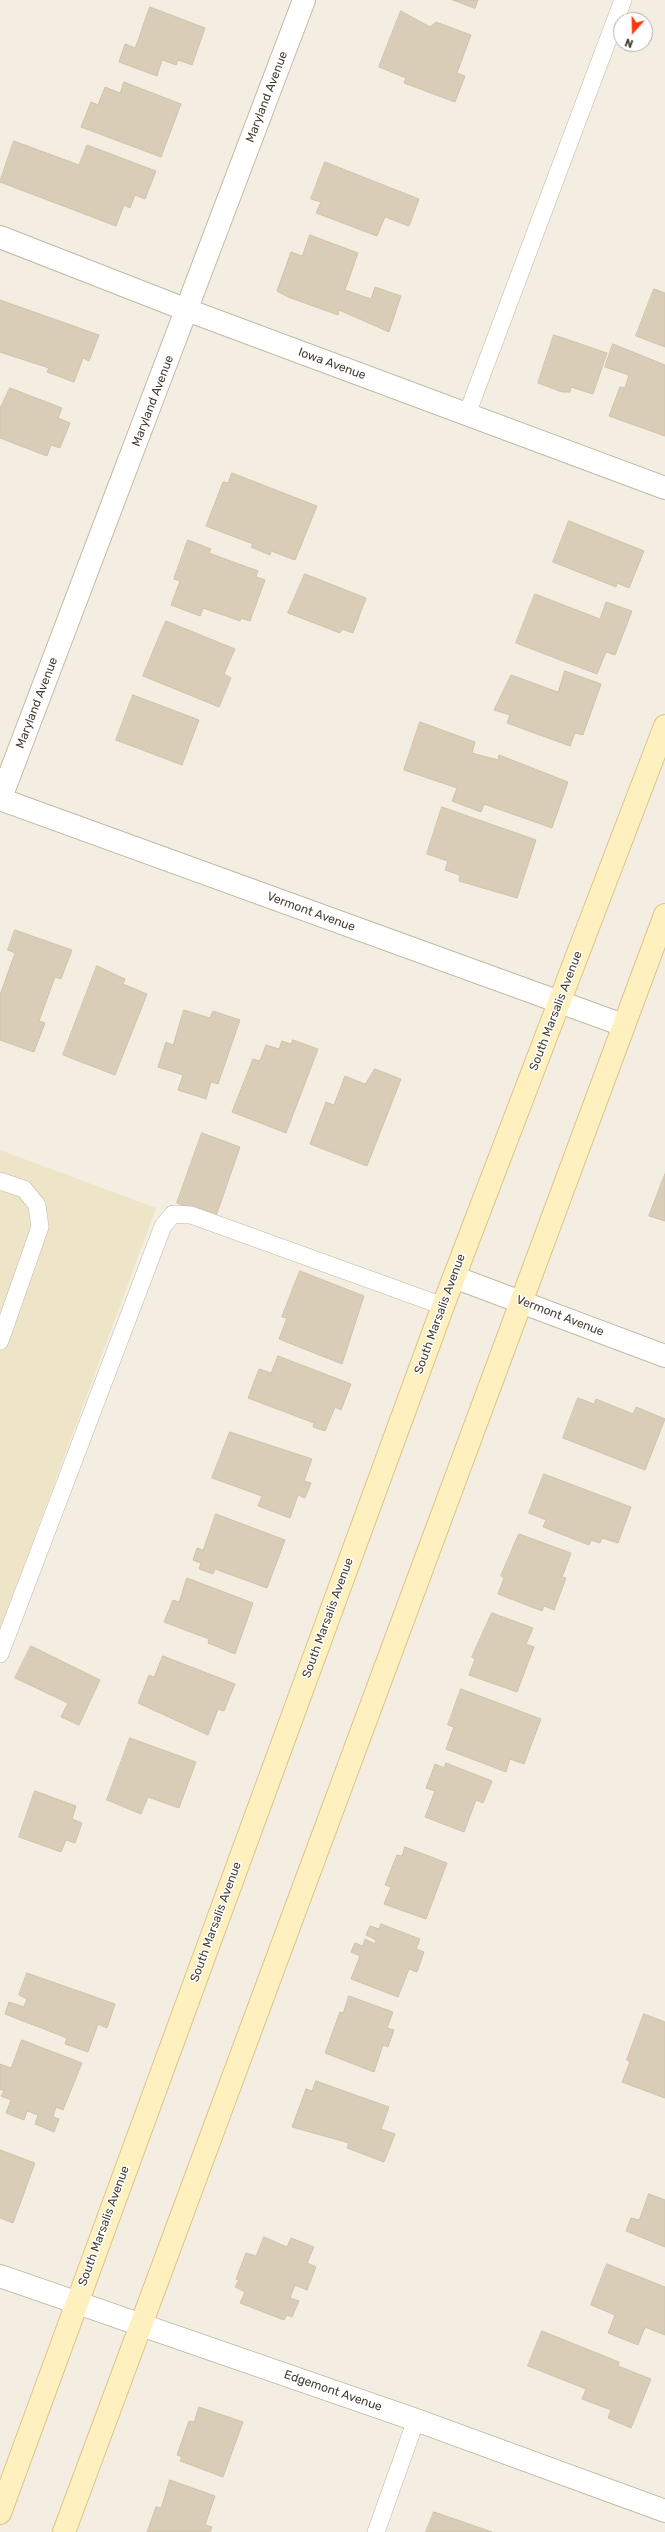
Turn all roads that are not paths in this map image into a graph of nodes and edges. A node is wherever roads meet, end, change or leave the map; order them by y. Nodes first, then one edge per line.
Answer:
1 (304, 0) edge
2 (624, 0) edge
3 (0, 237) edge
4 (187, 310) junction
5 (467, 414) junction
6 (665, 488) edge
7 (665, 726) edge
8 (0, 800) edge
9 (665, 915) edge
10 (559, 1002) junction
11 (623, 1025) junction
12 (0, 1181) edge
13 (454, 1277) junction
14 (520, 1301) junction
15 (443, 1306) junction
16 (0, 1341) edge
17 (665, 1356) edge
18 (0, 1654) edge
19 (0, 2276) edge
20 (75, 2304) junction
21 (140, 2323) junction
22 (416, 2420) junction
23 (665, 2511) edge
24 (0, 2513) edge
25 (64, 2532) edge
26 (376, 2532) edge

1 - 4 street, Maryland Avenue
2 - 5 lane
3 - 4 street, Iowa Avenue
4 - 5 street, Iowa Avenue
4 - 8 street, Maryland Avenue
5 - 6 street, Iowa Avenue
7 - 10 main road, South Marsalis Avenue
8 - 10 street, Vermont Avenue
9 - 11 main road
10 - 11 street, Vermont Avenue
10 - 13 main road, South Marsalis Avenue
11 - 14 main road
12 - 16 lane
13 - 14 street, Vermont Avenue
13 - 15 main road, South Marsalis Avenue
14 - 17 street, Vermont Avenue
14 - 21 main road
15 - 18 lane
15 - 20 main road, South Marsalis Avenue
19 - 20 street, Edgemont Avenue
20 - 21 street, Edgemont Avenue
20 - 24 main road, South Marsalis Avenue
21 - 22 street, Edgemont Avenue
21 - 25 main road
22 - 23 street, Edgemont Avenue
22 - 26 lane

